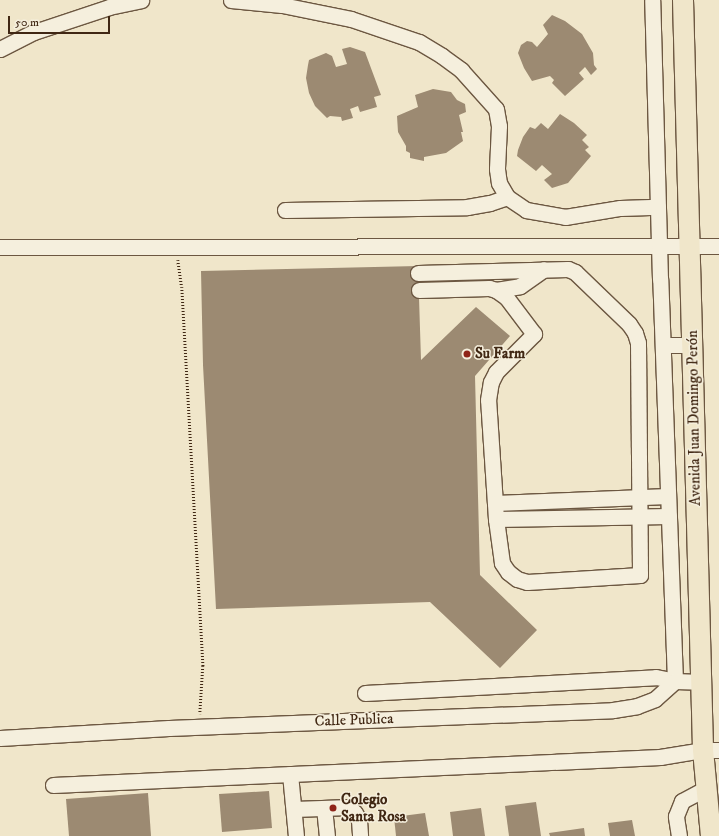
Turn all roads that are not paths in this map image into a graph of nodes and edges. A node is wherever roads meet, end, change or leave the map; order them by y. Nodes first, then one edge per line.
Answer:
1 (141, 0) edge
2 (231, 0) edge
3 (652, 0) edge
4 (683, 0) edge
5 (0, 48) edge
6 (507, 197) junction
7 (658, 207) junction
8 (285, 210) dead end
9 (719, 246) edge
10 (0, 247) edge
11 (659, 247) junction
12 (690, 247) junction
13 (544, 269) junction
14 (418, 272) dead end
15 (520, 286) junction
16 (419, 290) dead end
17 (496, 290) junction
18 (522, 318) junction
19 (662, 344) junction
20 (692, 345) junction
21 (668, 496) junction
22 (638, 497) junction
23 (495, 503) junction
24 (639, 516) junction
25 (669, 516) junction
26 (496, 519) junction
27 (675, 681) junction
28 (700, 682) junction
29 (365, 693) dead end
30 (0, 738) edge
31 (711, 750) edge
32 (290, 774) junction
33 (54, 786) dead end
34 (706, 788) junction
35 (324, 808) junction
36 (294, 809) junction
37 (296, 836) edge
38 (327, 836) edge
39 (360, 836) edge
40 (679, 836) edge
41 (711, 836) edge

1 - 5 street
2 - 6 street
3 - 7 street
4 - 12 main road, Avenida Juan Domingo Perón
6 - 7 street
6 - 8 street
7 - 11 street
9 - 12 street
10 - 11 street
11 - 12 street
11 - 19 street
12 - 20 main road, Avenida Juan Domingo Perón
13 - 14 street
13 - 15 street
13 - 22 street
15 - 17 street
15 - 18 street
16 - 17 street
17 - 18 street
18 - 23 street
19 - 20 street
19 - 21 street
20 - 28 main road, Avenida Juan Domingo Perón
21 - 22 street
21 - 25 street
22 - 23 street
22 - 24 street
23 - 26 street
24 - 25 street
24 - 26 street
24 - 26 street
25 - 27 street
27 - 28 street
27 - 29 street
27 - 30 street, Calle Publica
28 - 31 main road, Avenida Juan Domingo Perón
31 - 32 street
31 - 34 main road, Avenida Juan Domingo Perón
32 - 33 street
32 - 36 street
34 - 40 street
34 - 41 main road, Avenida Juan Domingo Perón
35 - 36 street
35 - 38 street
35 - 39 street
36 - 37 street

